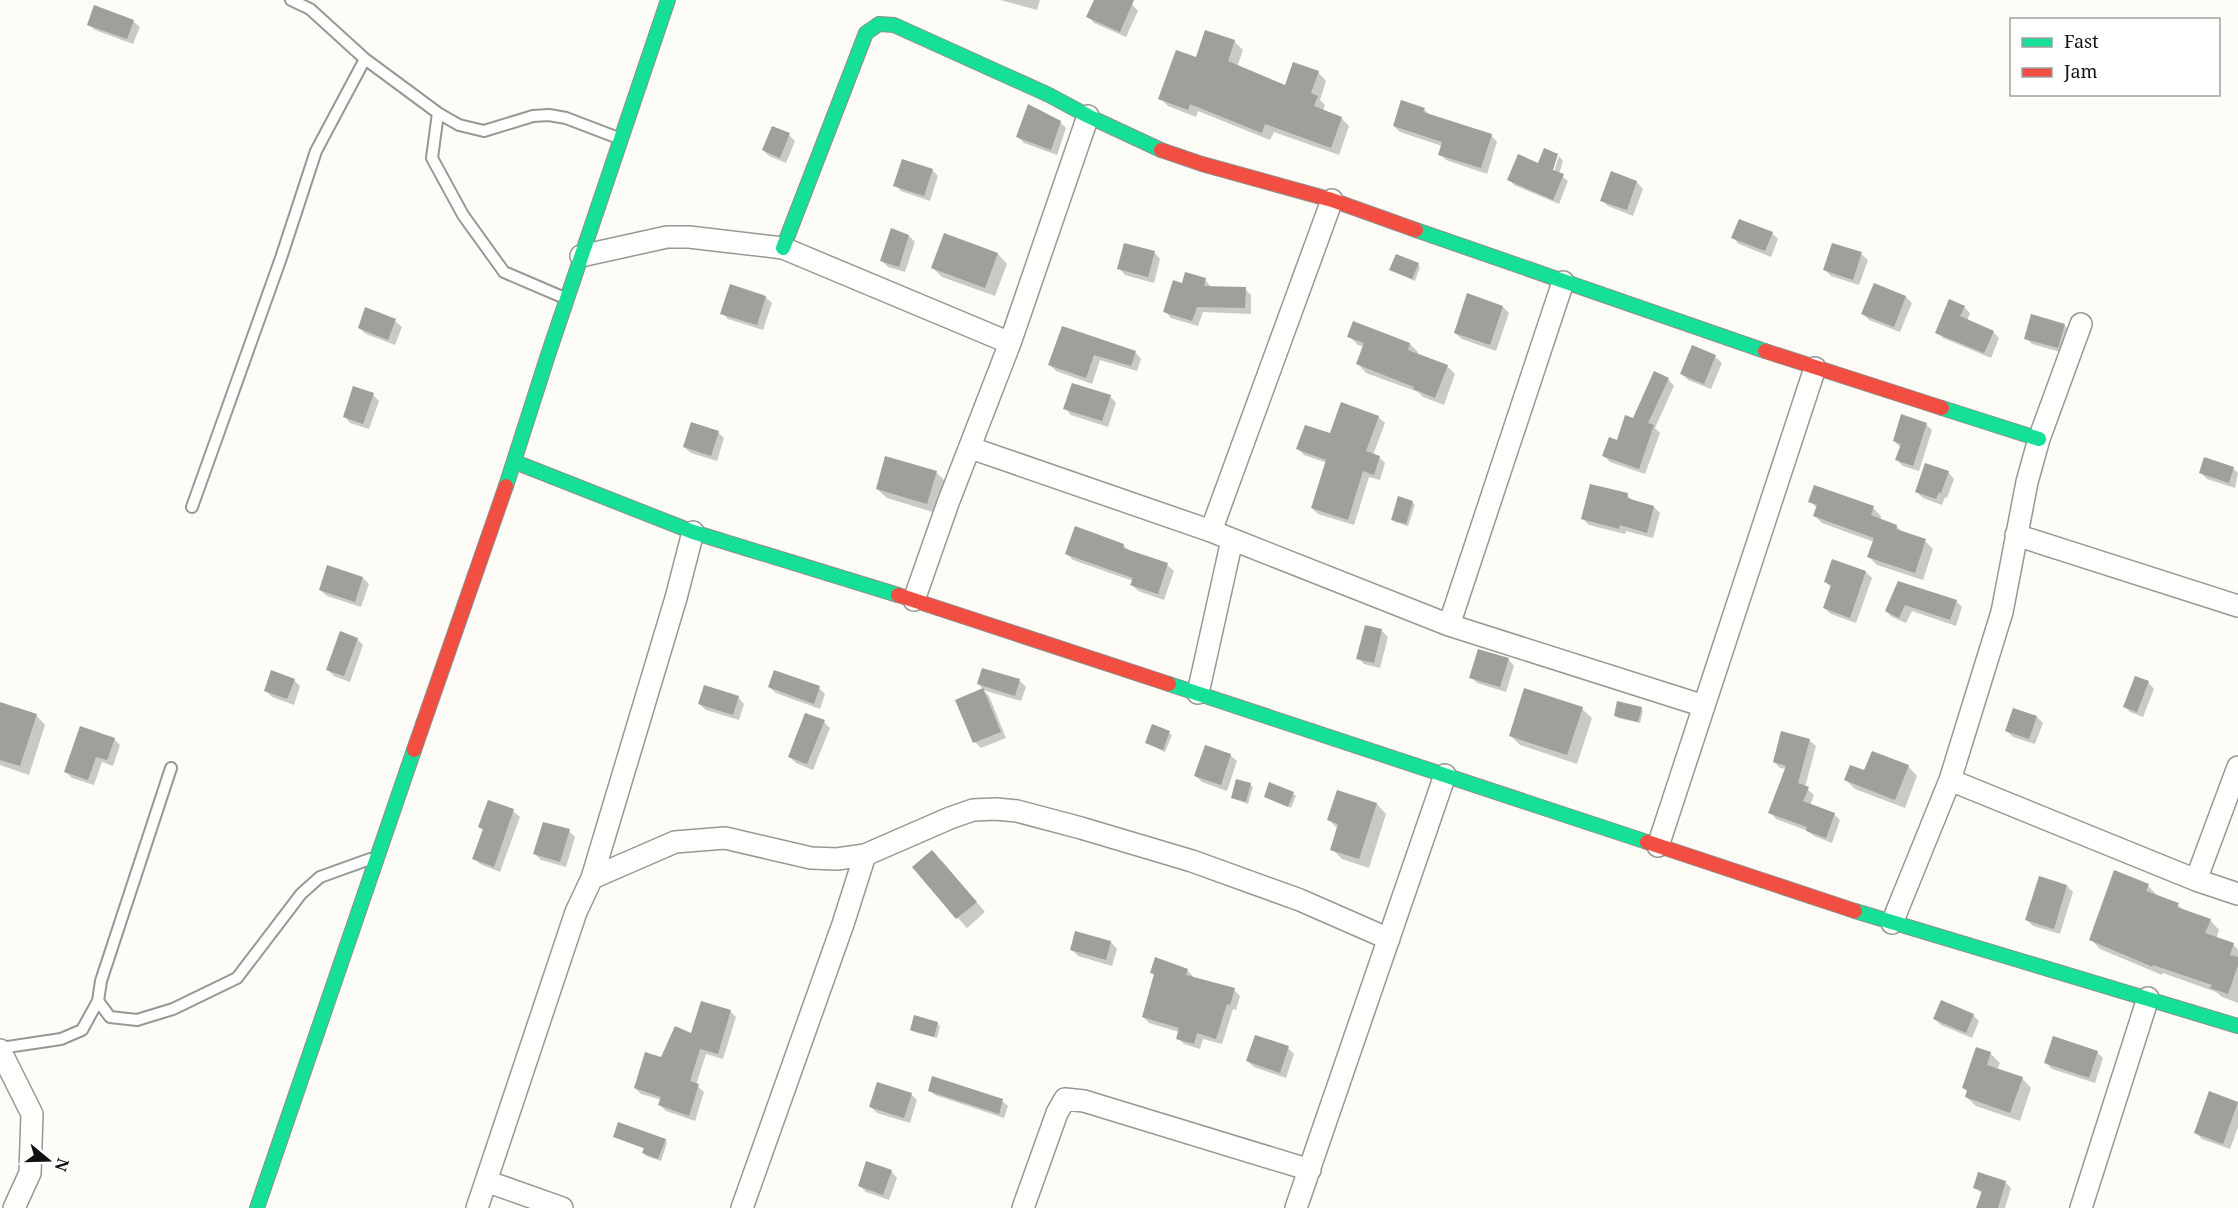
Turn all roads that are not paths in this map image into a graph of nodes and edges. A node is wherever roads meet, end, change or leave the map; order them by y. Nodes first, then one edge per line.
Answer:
1 (291, 0) edge
2 (668, 0) edge
3 (365, 59) junction
4 (438, 113) junction
5 (1088, 116) junction
6 (621, 139) junction
7 (1332, 200) junction
8 (783, 248) junction
9 (581, 256) junction
10 (1563, 282) junction
11 (567, 299) junction
12 (2082, 324) dead end
13 (1010, 343) junction
14 (1815, 368) junction
15 (2039, 439) junction
16 (971, 448) junction
17 (515, 462) junction
18 (192, 507) dead end
19 (1211, 531) junction
20 (693, 532) junction
21 (2016, 535) junction
22 (1232, 540) junction
23 (914, 600) junction
24 (2238, 606) edge
25 (1449, 625) junction
26 (1198, 693) junction
27 (1704, 706) junction
28 (2238, 767) edge
29 (171, 768) dead end
30 (1445, 775) junction
31 (1950, 780) junction
32 (1658, 846) junction
33 (865, 855) junction
34 (376, 857) junction
35 (591, 878) junction
36 (2196, 880) junction
37 (2238, 894) edge
38 (1892, 923) junction
39 (1389, 939) junction
40 (2148, 998) junction
41 (98, 1001) junction
42 (2238, 1026) edge
43 (0, 1049) edge
44 (1310, 1170) junction
45 (486, 1181) junction
46 (14, 1208) edge
47 (257, 1208) edge
48 (477, 1208) edge
49 (562, 1208) edge
50 (742, 1208) edge
51 (1023, 1208) edge
52 (1296, 1208) edge
53 (2081, 1208) edge

1 - 3 lane
2 - 6 street
3 - 4 lane
3 - 18 lane
4 - 6 lane
4 - 11 lane
5 - 7 street
5 - 8 street
5 - 13 street
6 - 9 street
7 - 10 street
7 - 19 street
8 - 9 street
8 - 13 street
9 - 11 street
10 - 14 street
10 - 25 street
11 - 17 street
12 - 15 street
13 - 16 street
14 - 15 street
14 - 27 street
15 - 21 street
16 - 19 street
16 - 23 street
17 - 20 street
17 - 34 street
19 - 22 street
20 - 23 street
20 - 35 street
21 - 24 street
21 - 31 street
22 - 25 street
22 - 26 street
23 - 26 street
25 - 27 street
26 - 30 street
27 - 32 street
28 - 36 street
29 - 41 lane
30 - 32 street
30 - 39 street
31 - 36 street
31 - 38 street
32 - 38 street
33 - 35 street
33 - 39 street
33 - 50 street
34 - 41 lane
34 - 47 street
35 - 45 street
36 - 37 street
38 - 40 street
39 - 44 street
40 - 42 street
40 - 53 street
41 - 43 lane
43 - 46 street
44 - 51 street
44 - 52 street
45 - 48 street
45 - 49 street

